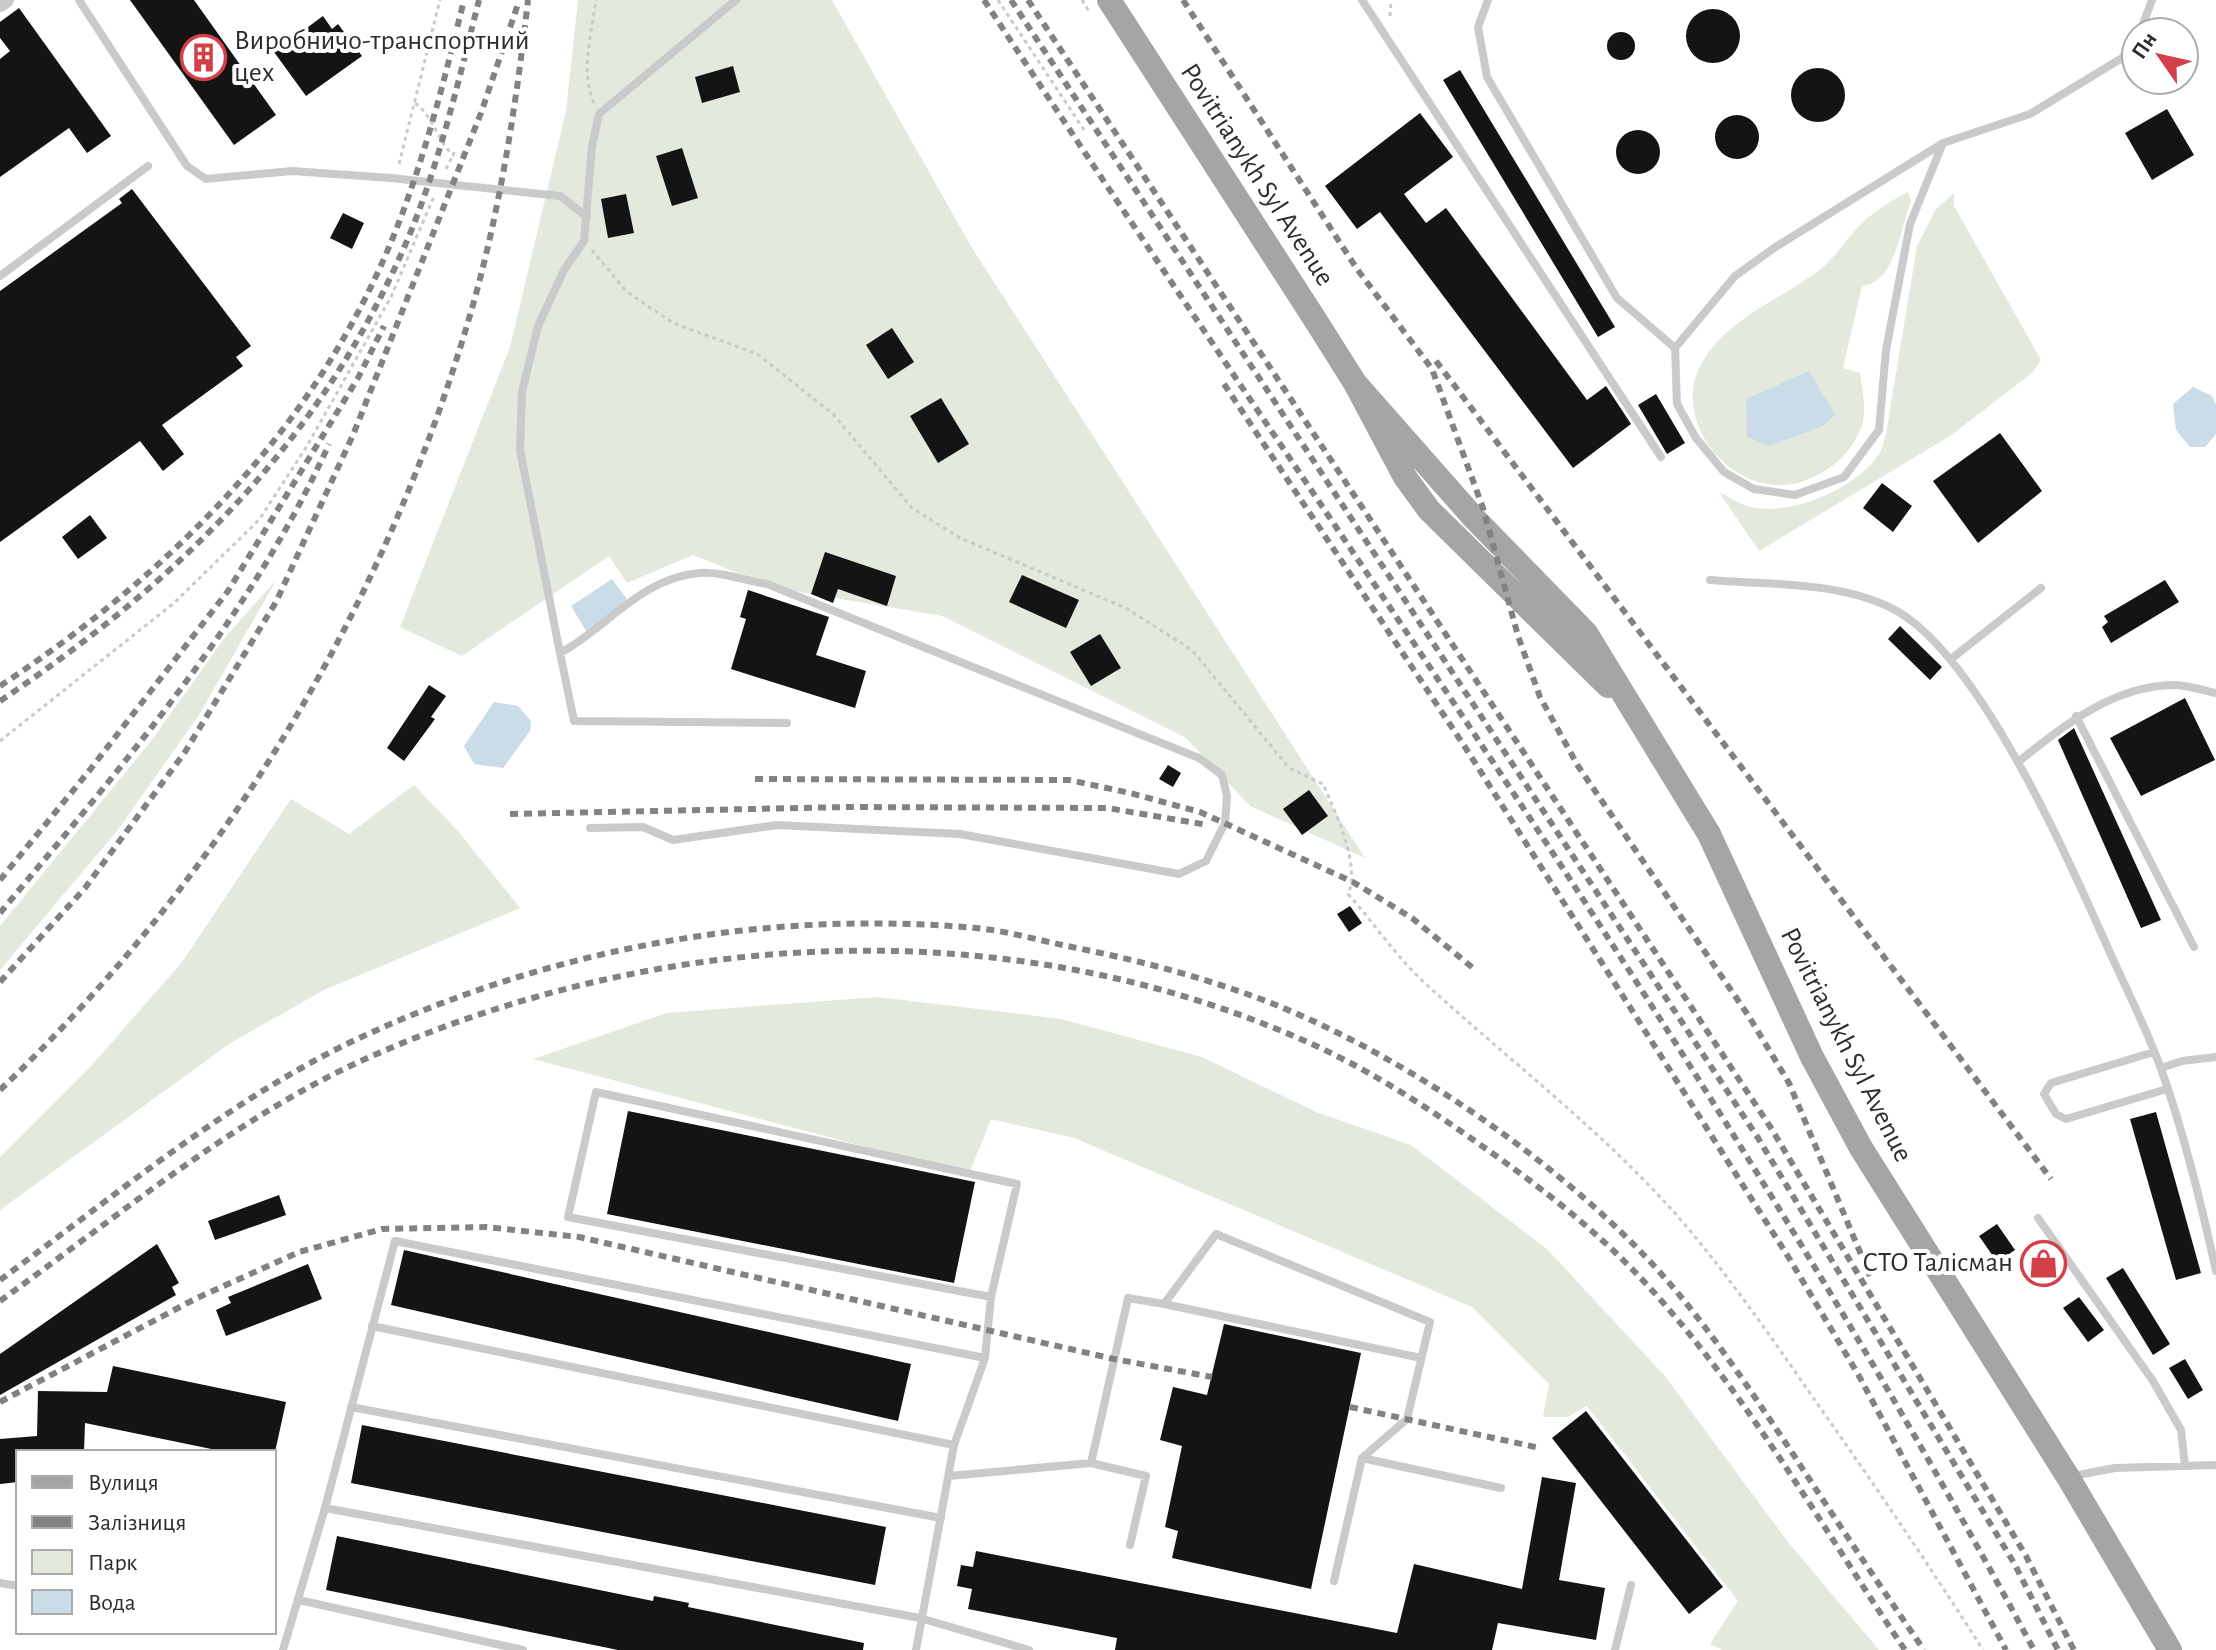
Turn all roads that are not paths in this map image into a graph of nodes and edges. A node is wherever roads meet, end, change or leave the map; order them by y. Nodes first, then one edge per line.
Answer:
1 (6, 0) edge
2 (79, 0) edge
3 (736, 0) edge
4 (1109, 0) edge
5 (1362, 0) edge
6 (1488, 0) edge
7 (0, 4) edge
8 (2120, 59) edge
9 (1943, 143) junction
10 (148, 166) dead end
11 (587, 217) junction
12 (0, 276) edge
13 (1675, 348) junction
14 (1661, 457) dead end
15 (1710, 580) dead end
16 (2041, 588) dead end
17 (560, 653) junction
18 (1951, 659) junction
19 (2216, 693) edge
20 (2076, 716) junction
21 (787, 723) dead end
22 (2018, 762) junction
23 (590, 828) dead end
24 (2194, 947) dead end
25 (2154, 1052) junction
26 (2216, 1057) edge
27 (2161, 1068) junction
28 (2167, 1089) junction
29 (2038, 1218) dead end
30 (2216, 1271) edge
31 (991, 1297) junction
32 (1164, 1304) junction
33 (372, 1326) junction
34 (985, 1358) junction
35 (1421, 1358) junction
36 (351, 1407) junction
37 (954, 1445) junction
38 (1362, 1458) junction
39 (1091, 1463) junction
40 (2216, 1465) edge
41 (2185, 1466) junction
42 (949, 1476) junction
43 (2068, 1477) junction
44 (1501, 1488) dead end
45 (325, 1508) junction
46 (941, 1518) junction
47 (1130, 1545) dead end
48 (1334, 1581) dead end
49 (1631, 1585) dead end
50 (299, 1600) junction
51 (920, 1618) junction
52 (283, 1650) edge
53 (523, 1650) edge
54 (916, 1650) edge
55 (1029, 1650) edge
56 (1615, 1650) edge
57 (2170, 1650) edge

1 - 7 street
2 - 11 lane
3 - 11 lane
4 - 43 main road, Povitrianykh Syl Avenue
5 - 14 lane
6 - 13 lane
8 - 9 lane
9 - 13 lane
9 - 13 lane
10 - 12 lane
11 - 17 lane
15 - 18 lane
16 - 18 lane
17 - 21 lane
17 - 23 lane
18 - 22 lane
19 - 20 lane
20 - 22 lane
20 - 24 lane
22 - 25 lane
25 - 27 lane
25 - 28 lane
26 - 27 lane
27 - 28 lane
28 - 30 lane
29 - 41 lane
31 - 31 lane
31 - 34 lane
32 - 35 lane
32 - 35 lane
32 - 39 lane
33 - 34 lane
33 - 36 lane
33 - 37 lane
34 - 37 lane
35 - 38 lane
36 - 45 lane
36 - 46 lane
37 - 42 lane
38 - 44 lane
38 - 48 lane
39 - 42 lane
39 - 47 lane
40 - 41 lane
41 - 43 lane
42 - 46 lane
43 - 57 main road, Povitrianykh Syl Avenue
45 - 50 lane
45 - 51 lane
46 - 51 lane
49 - 56 lane
50 - 52 lane
50 - 53 lane
51 - 54 lane
51 - 55 lane

